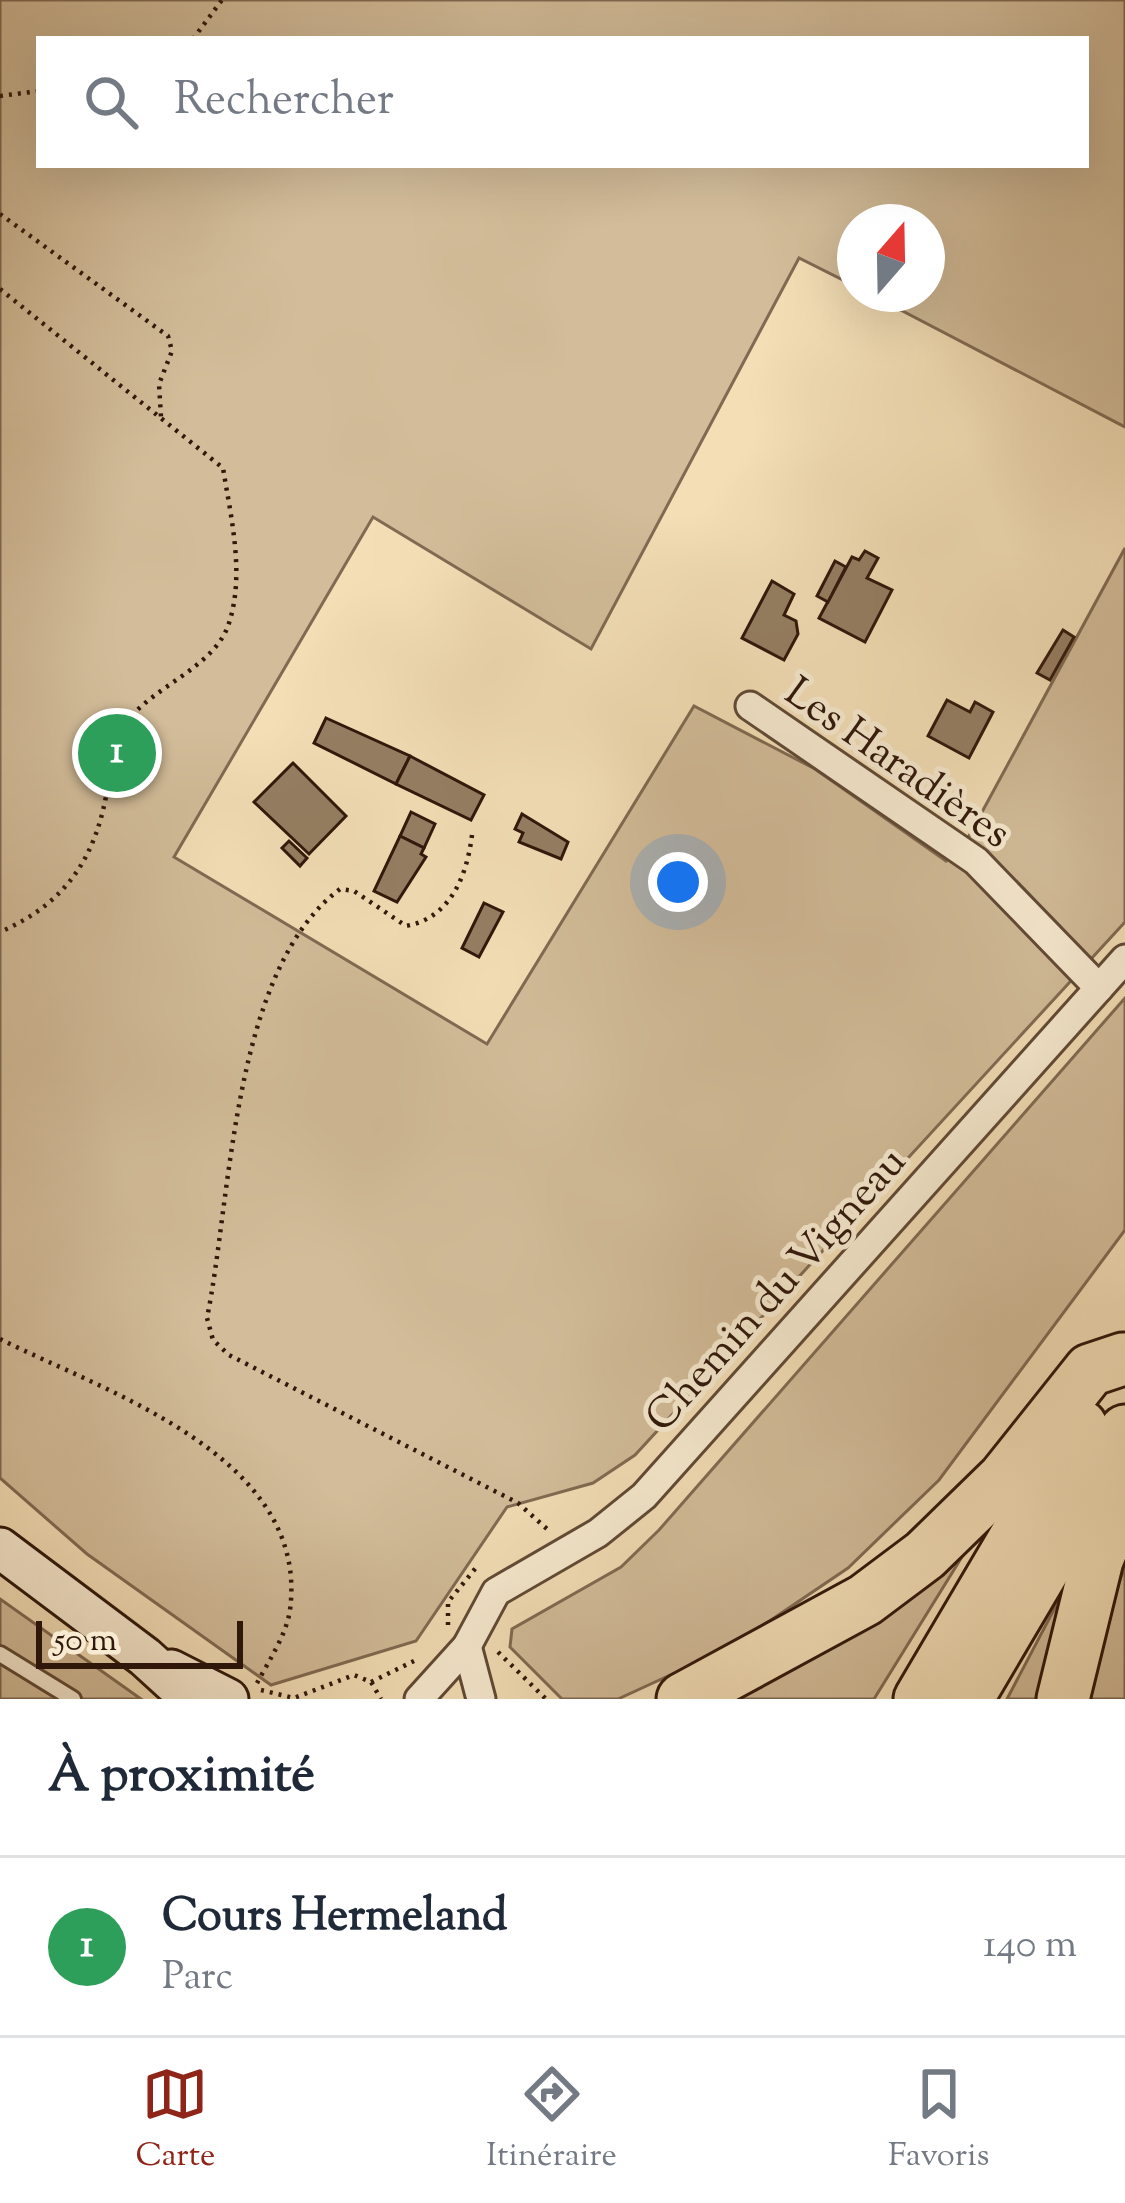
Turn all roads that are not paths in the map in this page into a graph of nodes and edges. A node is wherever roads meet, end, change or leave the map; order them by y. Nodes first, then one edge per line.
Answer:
1 (750, 706) dead end
2 (1125, 959) edge
3 (1099, 988) junction
4 (1124, 1358) edge
5 (1125, 1431) edge
6 (1125, 1491) edge
7 (0, 1548) edge
8 (463, 1638) junction
9 (0, 1654) edge
10 (145, 1657) junction
11 (241, 1694) edge
12 (73, 1699) edge
13 (191, 1699) edge
14 (418, 1699) edge
15 (482, 1699) edge
16 (682, 1699) edge
17 (920, 1699) edge
18 (967, 1699) edge
19 (1063, 1699) edge

1 - 3 street, Les Haradières
2 - 3 street, Chemin du Vigneau
3 - 8 street, Chemin du Vigneau
4 - 16 highway
4 - 17 highway
5 - 18 highway
6 - 19 highway
7 - 10 street
8 - 14 street, Chemin du Vigneau
8 - 15 street
9 - 12 lane
10 - 11 street
10 - 13 street

